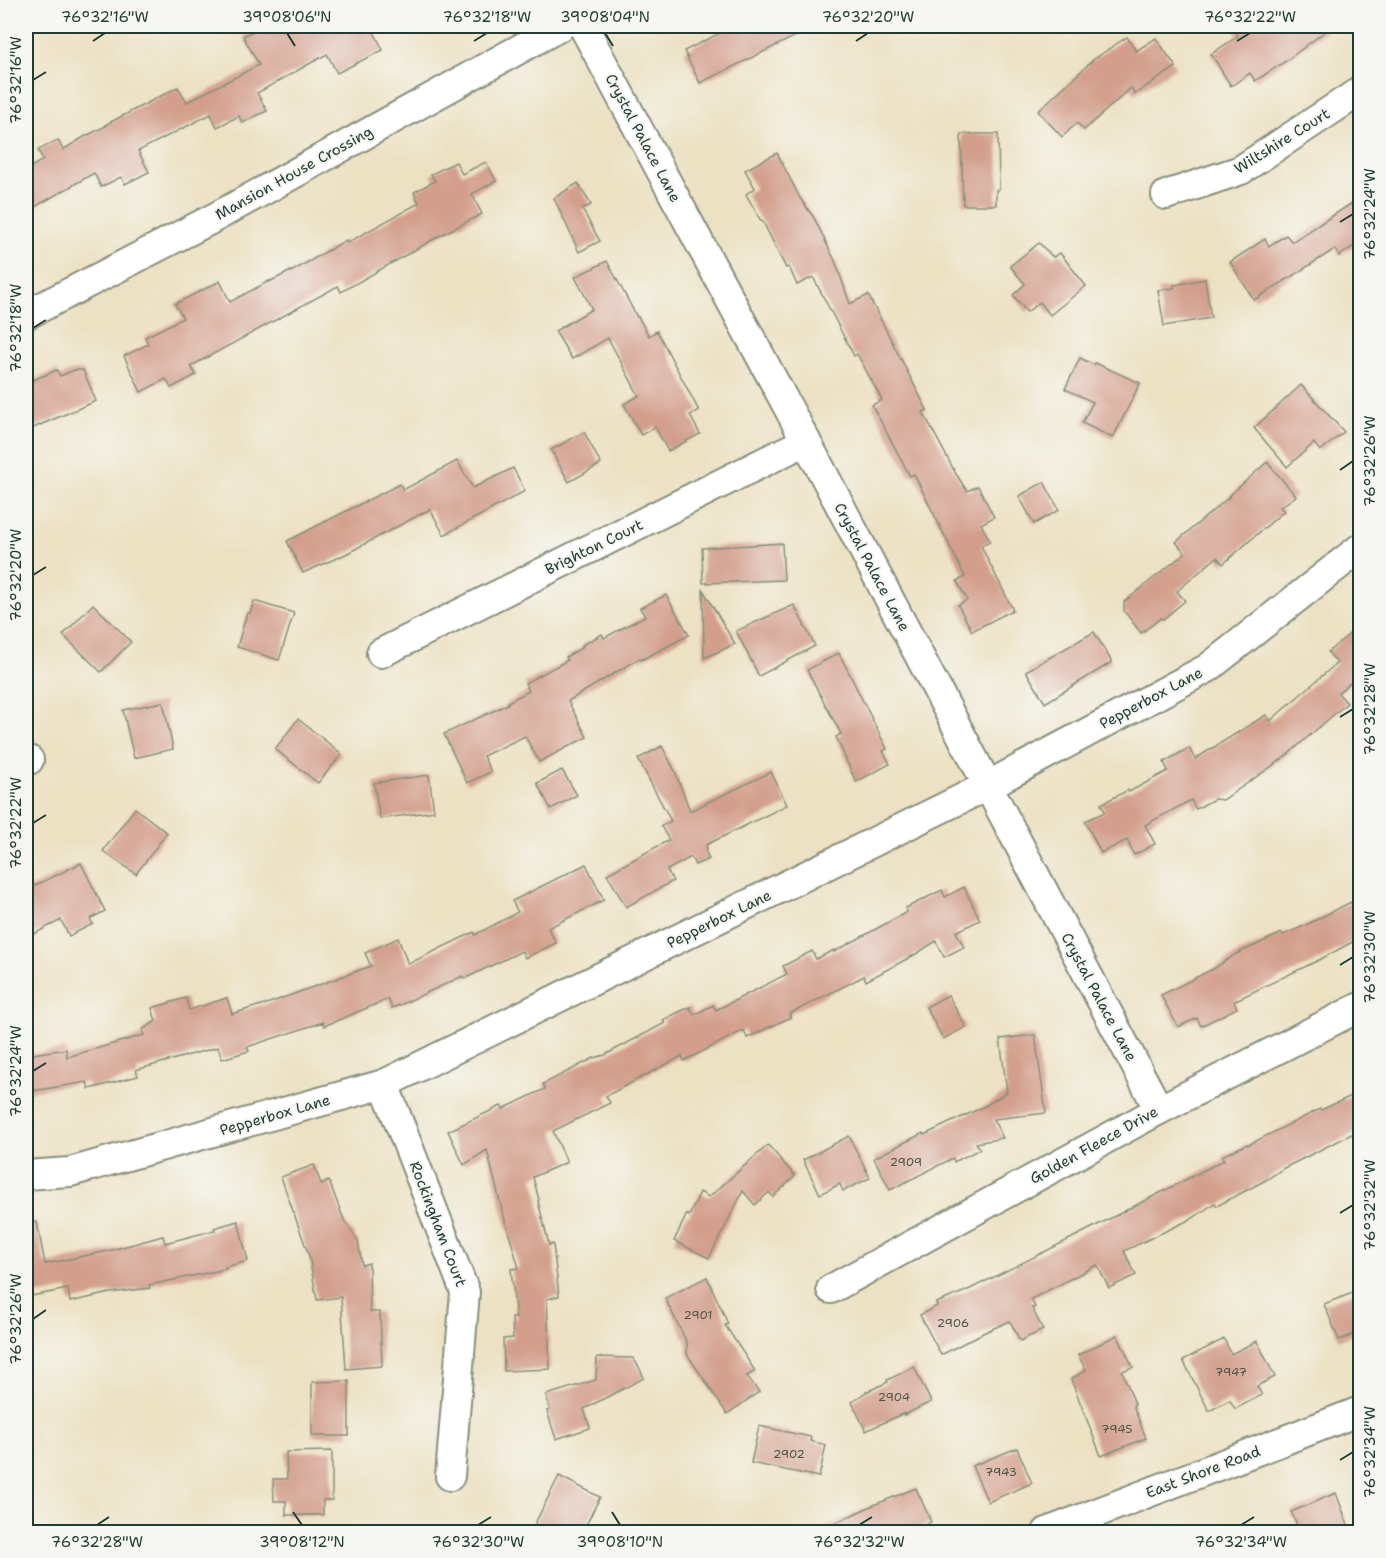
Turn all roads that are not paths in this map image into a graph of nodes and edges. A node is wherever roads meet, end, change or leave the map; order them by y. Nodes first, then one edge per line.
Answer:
1 (561, 26) edge
2 (583, 26) edge
3 (1360, 91) edge
4 (1166, 195) dead end
5 (26, 315) edge
6 (806, 441) junction
7 (1360, 548) edge
8 (381, 653) dead end
9 (987, 786) junction
10 (1360, 1007) edge
11 (384, 1084) junction
12 (1159, 1110) junction
13 (26, 1175) edge
14 (831, 1289) dead end
15 (1360, 1411) edge
16 (450, 1476) dead end
17 (1047, 1533) edge

1 - 5 street, Mansion House Crossing
2 - 6 street, Crystal Palace Lane
3 - 4 street, Wiltshire Court
6 - 8 street, Brighton Court
6 - 9 street, Crystal Palace Lane
7 - 9 street, Pepperbox Lane
9 - 11 street, Pepperbox Lane
9 - 12 street, Crystal Palace Lane
10 - 12 street, Golden Fleece Drive
11 - 13 street, Pepperbox Lane
11 - 16 street, Rockingham Court
12 - 14 street, Golden Fleece Drive
15 - 17 street, East Shore Road

